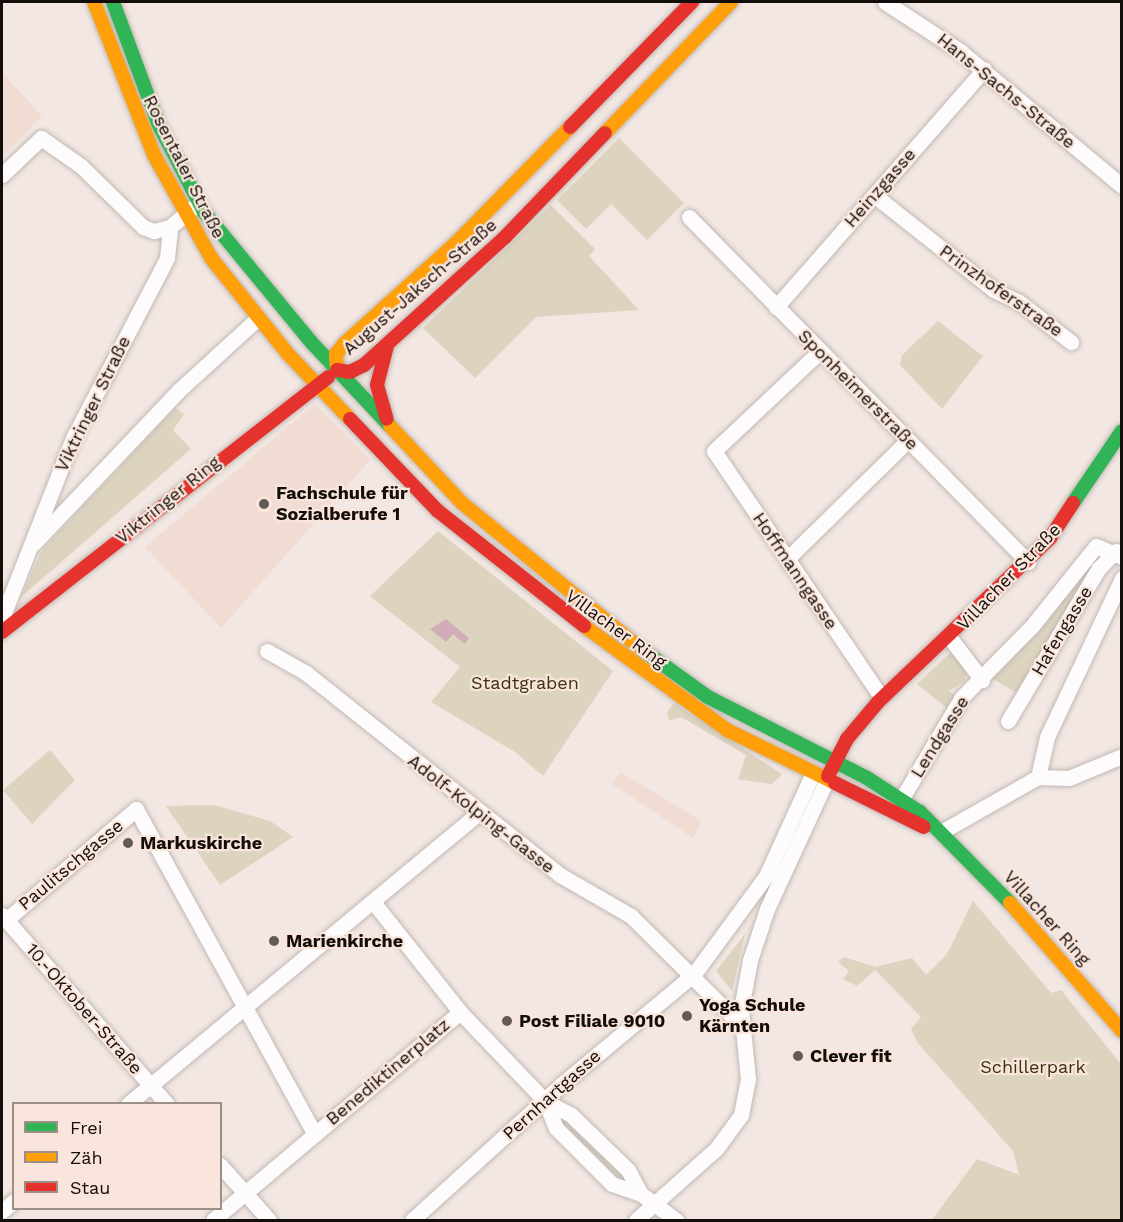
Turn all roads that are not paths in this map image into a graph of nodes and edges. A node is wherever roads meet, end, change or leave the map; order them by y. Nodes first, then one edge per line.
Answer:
1 (94, 2) edge
2 (113, 2) edge
3 (692, 2) edge
4 (731, 2) edge
5 (885, 2) edge
6 (984, 69) junction
7 (2, 175) edge
8 (1122, 186) edge
9 (874, 195) junction
10 (199, 204) junction
11 (183, 214) junction
12 (688, 217) dead end
13 (170, 227) junction
14 (776, 307) junction
15 (258, 318) junction
16 (1071, 342) dead end
17 (388, 344) junction
18 (819, 352) junction
19 (337, 370) junction
20 (318, 386) junction
21 (388, 424) junction
22 (1122, 431) edge
23 (907, 441) junction
24 (30, 548) junction
25 (1119, 554) edge
26 (787, 559) junction
27 (1028, 562) junction
28 (1122, 578) edge
29 (2, 618) edge
30 (2, 632) edge
31 (950, 638) junction
32 (267, 651) dead end
33 (901, 679) junction
34 (982, 680) junction
35 (877, 691) junction
36 (1008, 721) dead end
37 (820, 756) junction
38 (1122, 756) edge
39 (834, 763) junction
40 (820, 776) junction
41 (1038, 777) junction
42 (902, 798) junction
43 (136, 809) joint
44 (479, 813) junction
45 (941, 832) junction
46 (374, 903) junction
47 (5, 922) edge
48 (694, 974) junction
49 (248, 1004) junction
50 (460, 1012) junction
51 (741, 1025) junction
52 (1122, 1031) edge
53 (150, 1085) junction
54 (545, 1101) junction
55 (130, 1102) edge
56 (165, 1102) edge
57 (315, 1134) junction
58 (222, 1167) edge
59 (245, 1193) junction
60 (641, 1194) junction
61 (655, 1205) junction
62 (213, 1221) edge
63 (269, 1221) edge
64 (412, 1221) edge
65 (636, 1221) edge
66 (676, 1221) edge

1 - 11 main road, Rosentaler Straße
2 - 10 main road, Rosentaler Straße
3 - 19 main road, August-Jaksch-Straße
4 - 17 main road, August-Jaksch-Straße
5 - 6 street, Hans-Sachs-Straße
6 - 8 street, Hans-Sachs-Straße
6 - 9 street, Heinzgasse
7 - 13 street
9 - 14 street, Heinzgasse
9 - 16 street, Prinzhoferstraße
10 - 11 street
10 - 19 main road, Rosentaler Straße
11 - 13 street
11 - 15 main road, Rosentaler Straße
12 - 14 street, Sponheimerstraße
13 - 24 street, Viktringer Straße
14 - 18 street, Sponheimerstraße
15 - 20 main road, Rosentaler Straße
15 - 24 street
17 - 19 main road, August-Jaksch-Straße
17 - 21 main road
18 - 23 street, Sponheimerstraße
18 - 26 street, Hoffmanngasse
19 - 20 main road, Viktringer Ring
19 - 21 main road, Villacher Ring
20 - 30 main road, Viktringer Ring
20 - 40 main road, Villacher Ring
21 - 37 main road, Villacher Ring
22 - 27 main road, Villacher Straße
23 - 26 street
23 - 27 street, Sponheimerstraße
24 - 29 street, Viktringer Straße
25 - 34 street, Lendgasse
25 - 36 street, Hafengasse
26 - 35 street, Hoffmanngasse
27 - 31 main road, Villacher Straße
28 - 41 street
31 - 33 main road, Villacher Straße
31 - 34 street, Lendgasse
32 - 44 street, Adolf-Kolping-Gasse
33 - 35 main road, Villacher Straße
33 - 39 main road, Villacher Straße
34 - 42 street, Lendgasse
35 - 37 main road, Villacher Straße
37 - 39 main road, Villacher Ring
37 - 40 main road, Villacher Straße
38 - 41 street
39 - 40 main road, Villacher Straße
39 - 42 main road, Villacher Ring
40 - 45 main road, Villacher Ring
40 - 48 street, Pernhartgasse
40 - 51 street
41 - 45 street
42 - 45 main road, Villacher Ring
43 - 47 street, Paulitschgasse
43 - 49 street, Benediktinerplatz
44 - 46 street
44 - 48 street, Adolf-Kolping-Gasse
45 - 52 main road, Villacher Ring
46 - 49 street
46 - 50 street
47 - 53 street, 10.-Oktober-Straße
48 - 51 street, Adolf-Kolping-Gasse
48 - 54 street, Pernhartgasse
49 - 53 street
49 - 57 street, Benediktinerplatz
50 - 54 street
50 - 57 street, Benediktinerplatz
51 - 61 street
53 - 55 street
53 - 56 street, 10.-Oktober-Straße
54 - 60 street
54 - 60 street
54 - 64 street, Pernhartgasse
57 - 59 street
58 - 59 street
59 - 62 street
59 - 63 street
60 - 61 street
61 - 65 street
61 - 66 street

